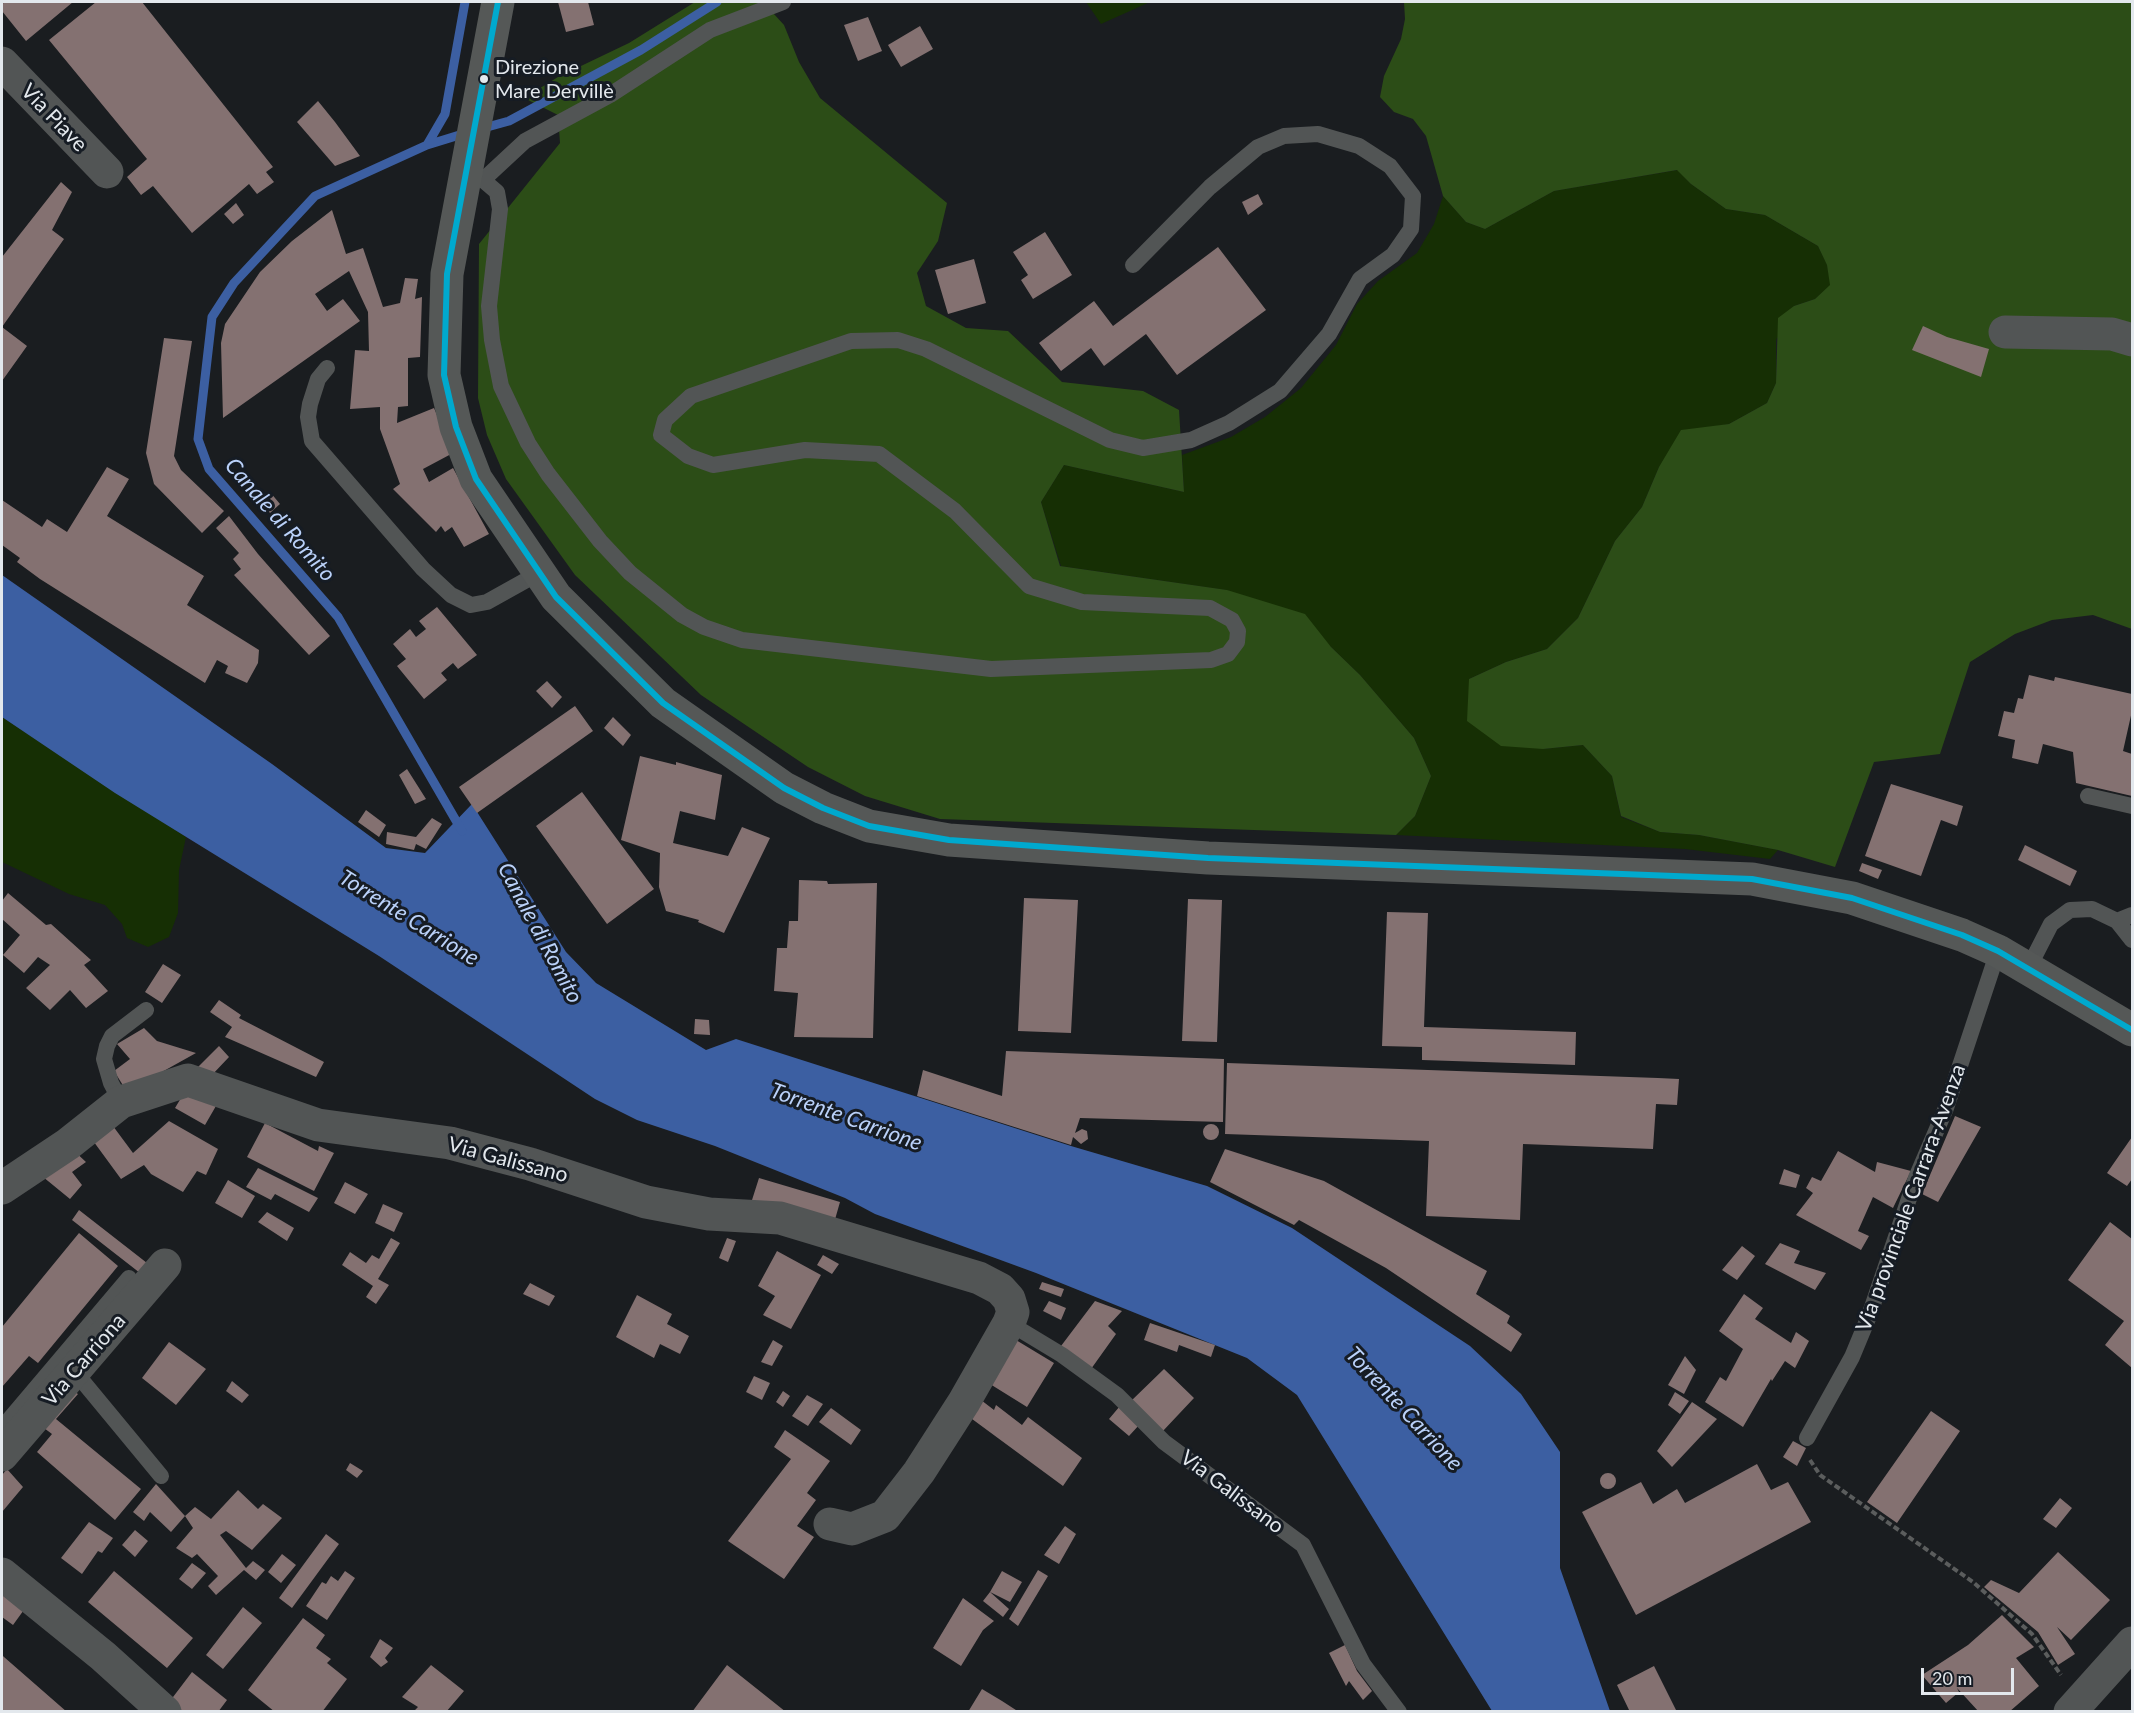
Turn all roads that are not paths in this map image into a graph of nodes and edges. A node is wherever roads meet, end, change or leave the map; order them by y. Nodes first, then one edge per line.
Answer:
1 (498, 2) edge
2 (783, 2) edge
3 (2, 63) edge
4 (472, 170) junction
5 (107, 172) dead end
6 (1133, 265) dead end
7 (2005, 332) dead end
8 (2133, 340) edge
9 (327, 368) dead end
10 (539, 573) junction
11 (2088, 796) dead end
12 (2133, 806) edge
13 (2125, 918) edge
14 (2133, 940) edge
15 (1998, 951) junction
16 (2028, 969) junction
17 (146, 1010) dead end
18 (2133, 1030) edge
19 (121, 1102) junction
20 (2, 1188) edge
21 (165, 1265) dead end
22 (129, 1278) dead end
23 (1009, 1323) junction
24 (75, 1372) junction
25 (2, 1428) edge
26 (1808, 1438) road end
27 (2, 1455) edge
28 (161, 1476) dead end
29 (830, 1524) dead end
30 (2, 1574) edge
31 (2133, 1643) edge
32 (2074, 1708) edge
33 (165, 1712) edge
34 (1399, 1712) edge

1 - 4 main road
2 - 4 lane
3 - 5 street, Via Piave
4 - 6 lane
4 - 10 main road
7 - 8 street
9 - 10 lane
10 - 15 main road
11 - 12 lane
13 - 14 lane
13 - 16 lane
15 - 16 main road
15 - 26 lane, Via provinciale Carrara-Avenza
16 - 18 main road
17 - 19 lane
19 - 20 street, Via Galissano
19 - 23 street, Via Galissano
21 - 24 street, Via Carriona
22 - 25 lane
23 - 29 street
23 - 34 lane, Via Galissano
24 - 27 street, Via Carriona
24 - 28 lane
30 - 33 street
31 - 32 street

